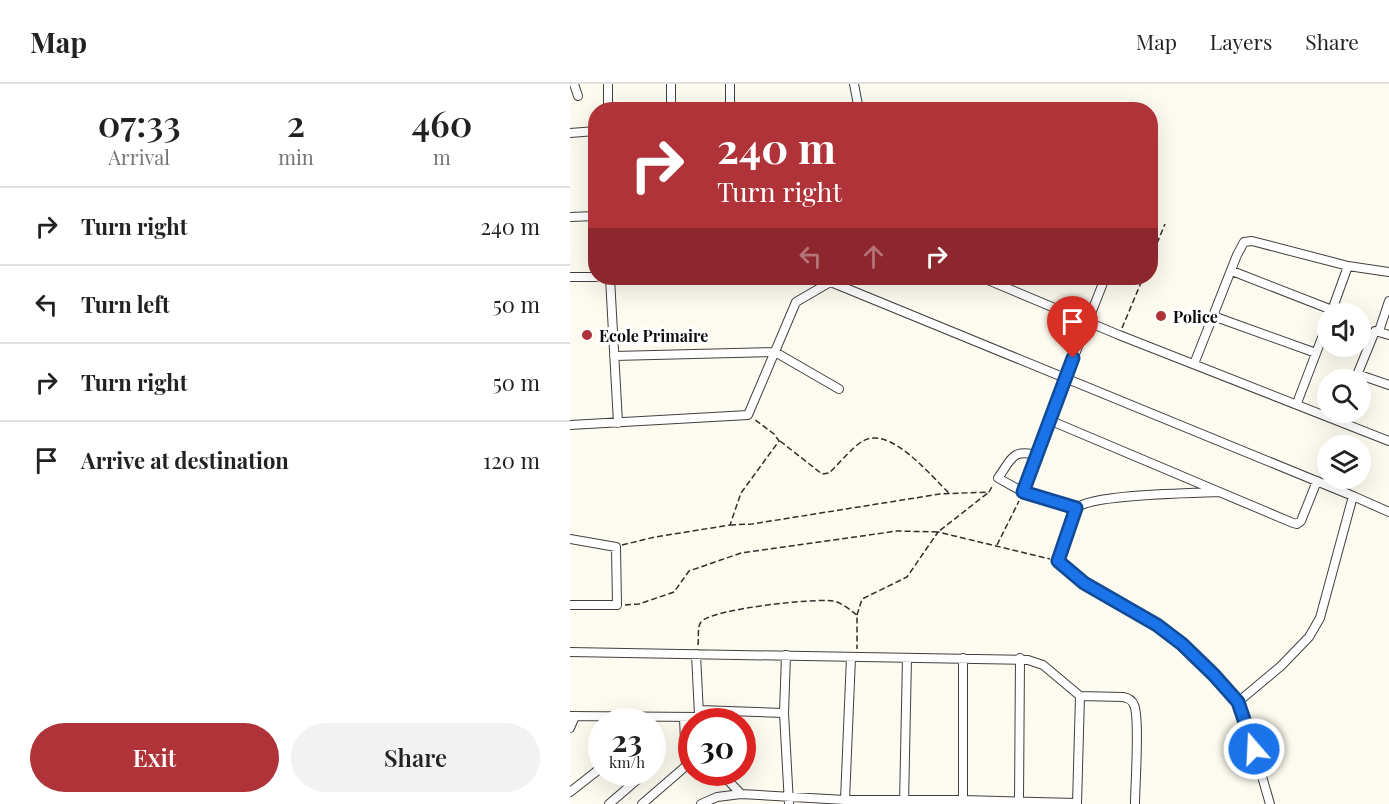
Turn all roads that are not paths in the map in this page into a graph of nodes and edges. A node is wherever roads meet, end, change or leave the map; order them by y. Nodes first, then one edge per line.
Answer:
1 (574, 84) edge
2 (608, 84) edge
3 (670, 84) edge
4 (730, 84) edge
5 (854, 84) edge
6 (578, 96) dead end
7 (608, 102) edge
8 (671, 102) edge
9 (730, 102) edge
10 (857, 102) edge
11 (588, 131) edge
12 (570, 132) edge
13 (588, 216) edge
14 (570, 217) edge
15 (1348, 266) junction
16 (1232, 271) junction
17 (1389, 272) edge
18 (570, 277) edge
19 (588, 277) edge
20 (610, 285) edge
21 (825, 285) edge
22 (842, 285) edge
23 (1000, 285) edge
24 (1102, 285) edge
25 (1389, 300) edge
26 (1335, 303) edge
27 (1317, 306) edge
28 (1214, 315) junction
29 (1088, 322) junction
30 (1379, 331) junction
31 (1389, 335) edge
32 (775, 351) junction
33 (1316, 353) joint
34 (614, 356) junction
35 (1194, 364) junction
36 (1359, 369) edge
37 (1065, 376) junction
38 (1371, 381) edge
39 (1389, 385) edge
40 (839, 389) dead end
41 (1297, 403) junction
42 (1317, 409) edge
43 (1049, 420) junction
44 (618, 423) junction
45 (1354, 423) edge
46 (570, 425) edge
47 (1389, 441) edge
48 (1037, 455) junction
49 (1317, 481) joint
50 (1336, 489) edge
51 (1023, 492) junction
52 (1219, 492) junction
53 (1353, 496) junction
54 (1076, 508) junction
55 (1389, 512) edge
56 (570, 539) edge
57 (570, 605) edge
58 (570, 652) edge
59 (696, 654) junction
60 (786, 655) junction
61 (854, 657) junction
62 (907, 658) junction
63 (963, 658) junction
64 (1020, 658) junction
65 (1080, 696) junction
66 (1238, 702) junction
67 (699, 708) edge
68 (784, 712) junction
69 (756, 713) edge
70 (572, 716) edge
71 (588, 717) edge
72 (570, 728) edge
73 (678, 773) edge
74 (588, 778) edge
75 (630, 786) edge
76 (733, 786) edge
77 (570, 792) edge
78 (741, 794) junction
79 (789, 800) edge
80 (845, 800) junction
81 (963, 800) junction
82 (1019, 800) junction
83 (704, 803) edge
84 (904, 803) edge
85 (1076, 803) edge
86 (609, 804) edge
87 (642, 804) edge
88 (1135, 804) edge
89 (1270, 804) edge

1 - 6 street
2 - 7 street
3 - 8 street
4 - 9 street
5 - 10 street
11 - 12 street
13 - 14 street
15 - 16 street
15 - 17 street
15 - 26 street
16 - 27 street
16 - 28 street
18 - 19 street
20 - 34 street
21 - 32 street
22 - 37 street
23 - 29 street
24 - 29 street
25 - 30 street
28 - 33 street
28 - 35 street
29 - 35 street
29 - 37 street
30 - 31 street
30 - 36 street
32 - 34 street
32 - 40 street
32 - 44 street
33 - 41 street
34 - 44 street
35 - 41 street
37 - 43 street
37 - 49 street
38 - 39 street
41 - 42 street
43 - 48 street
43 - 52 street
44 - 46 street
45 - 47 street
48 - 51 street
48 - 51 street
49 - 52 street
50 - 53 street
51 - 54 street
52 - 54 street
53 - 55 street
53 - 66 street
54 - 66 street
56 - 57 street
58 - 59 street
59 - 60 street
59 - 67 street
60 - 61 street
60 - 68 street
61 - 62 street
61 - 80 street
62 - 63 street
62 - 84 street
63 - 64 street
63 - 81 street
64 - 65 street
64 - 82 street
65 - 85 street
65 - 88 street
66 - 89 street
68 - 69 street
68 - 79 street
70 - 71 street
70 - 72 street
73 - 87 street
74 - 77 street
75 - 86 street
76 - 78 street
78 - 79 street
78 - 83 street
79 - 80 street
80 - 84 street
81 - 82 street
81 - 84 street
82 - 85 street

